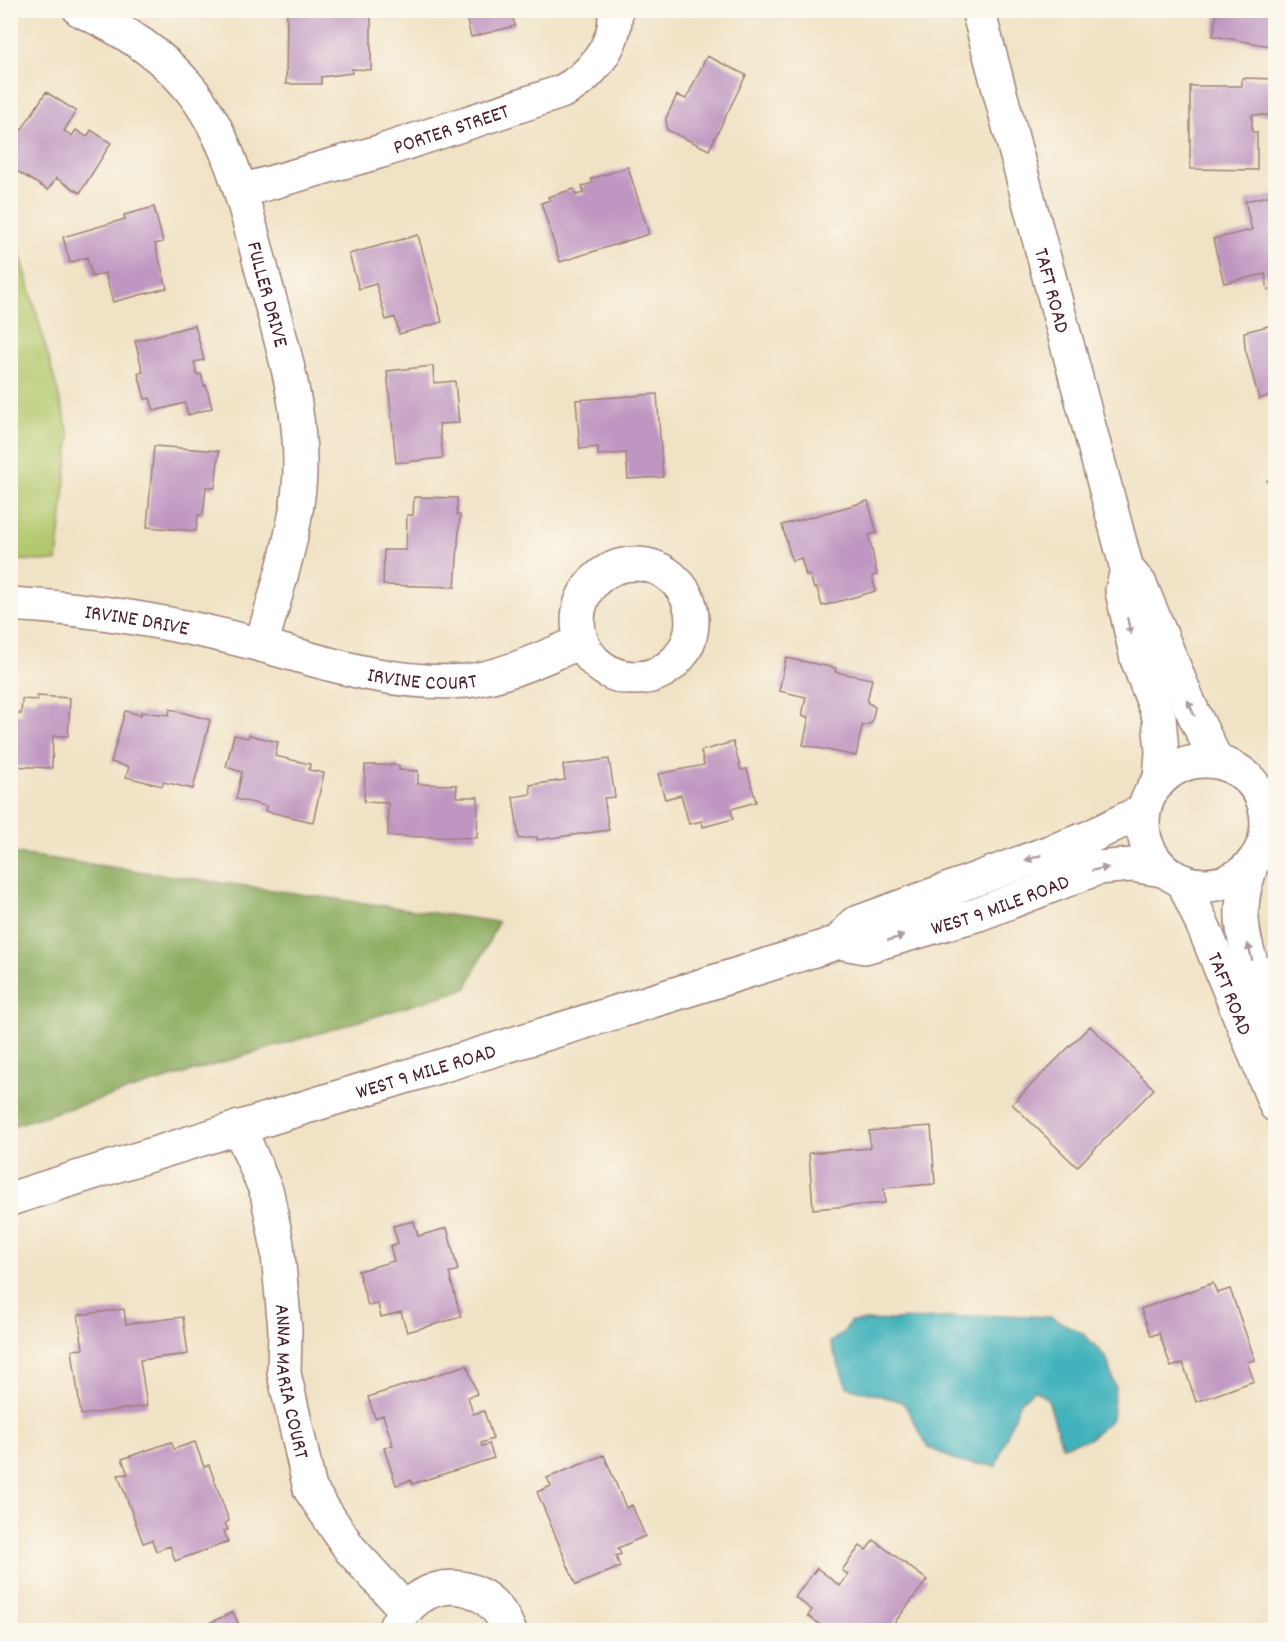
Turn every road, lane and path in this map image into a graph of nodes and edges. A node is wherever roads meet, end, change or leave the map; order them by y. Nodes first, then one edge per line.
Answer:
1 (80, 10) edge
2 (615, 10) edge
3 (978, 10) edge
4 (241, 191) junction
5 (1127, 569) junction
6 (10, 604) edge
7 (582, 642) dead end
8 (261, 645) junction
9 (1216, 760) junction
10 (1160, 780) junction
11 (1264, 783) edge
12 (1144, 810) junction
13 (1264, 848) edge
14 (1172, 876) junction
15 (839, 942) junction
16 (1275, 1027) edge
17 (1275, 1106) edge
18 (239, 1126) junction
19 (10, 1199) edge
20 (400, 1620) edge
21 (509, 1630) edge

1 - 4 street, FULLER DRIVE
2 - 4 street, PORTER STREET
3 - 5 street, TAFT ROAD
4 - 8 street, FULLER DRIVE
9 -> 5 street, TAFT ROAD
5 -> 10 street, TAFT ROAD
6 - 8 street, IRVINE DRIVE
7 - 8 street, IRVINE COURT
9 - 10 street
9 - 11 street
10 - 12 street
11 - 13 street
12 - 14 street
12 -> 15 street, WEST 9 MILE ROAD
13 - 14 street
16 -> 13 street, TAFT ROAD
15 -> 14 street, WEST 9 MILE ROAD
14 - 17 street, TAFT ROAD
15 - 18 street, WEST 9 MILE ROAD
18 - 19 street, WEST 9 MILE ROAD
18 - 20 street, ANNA MARIA COURT
20 - 21 street

